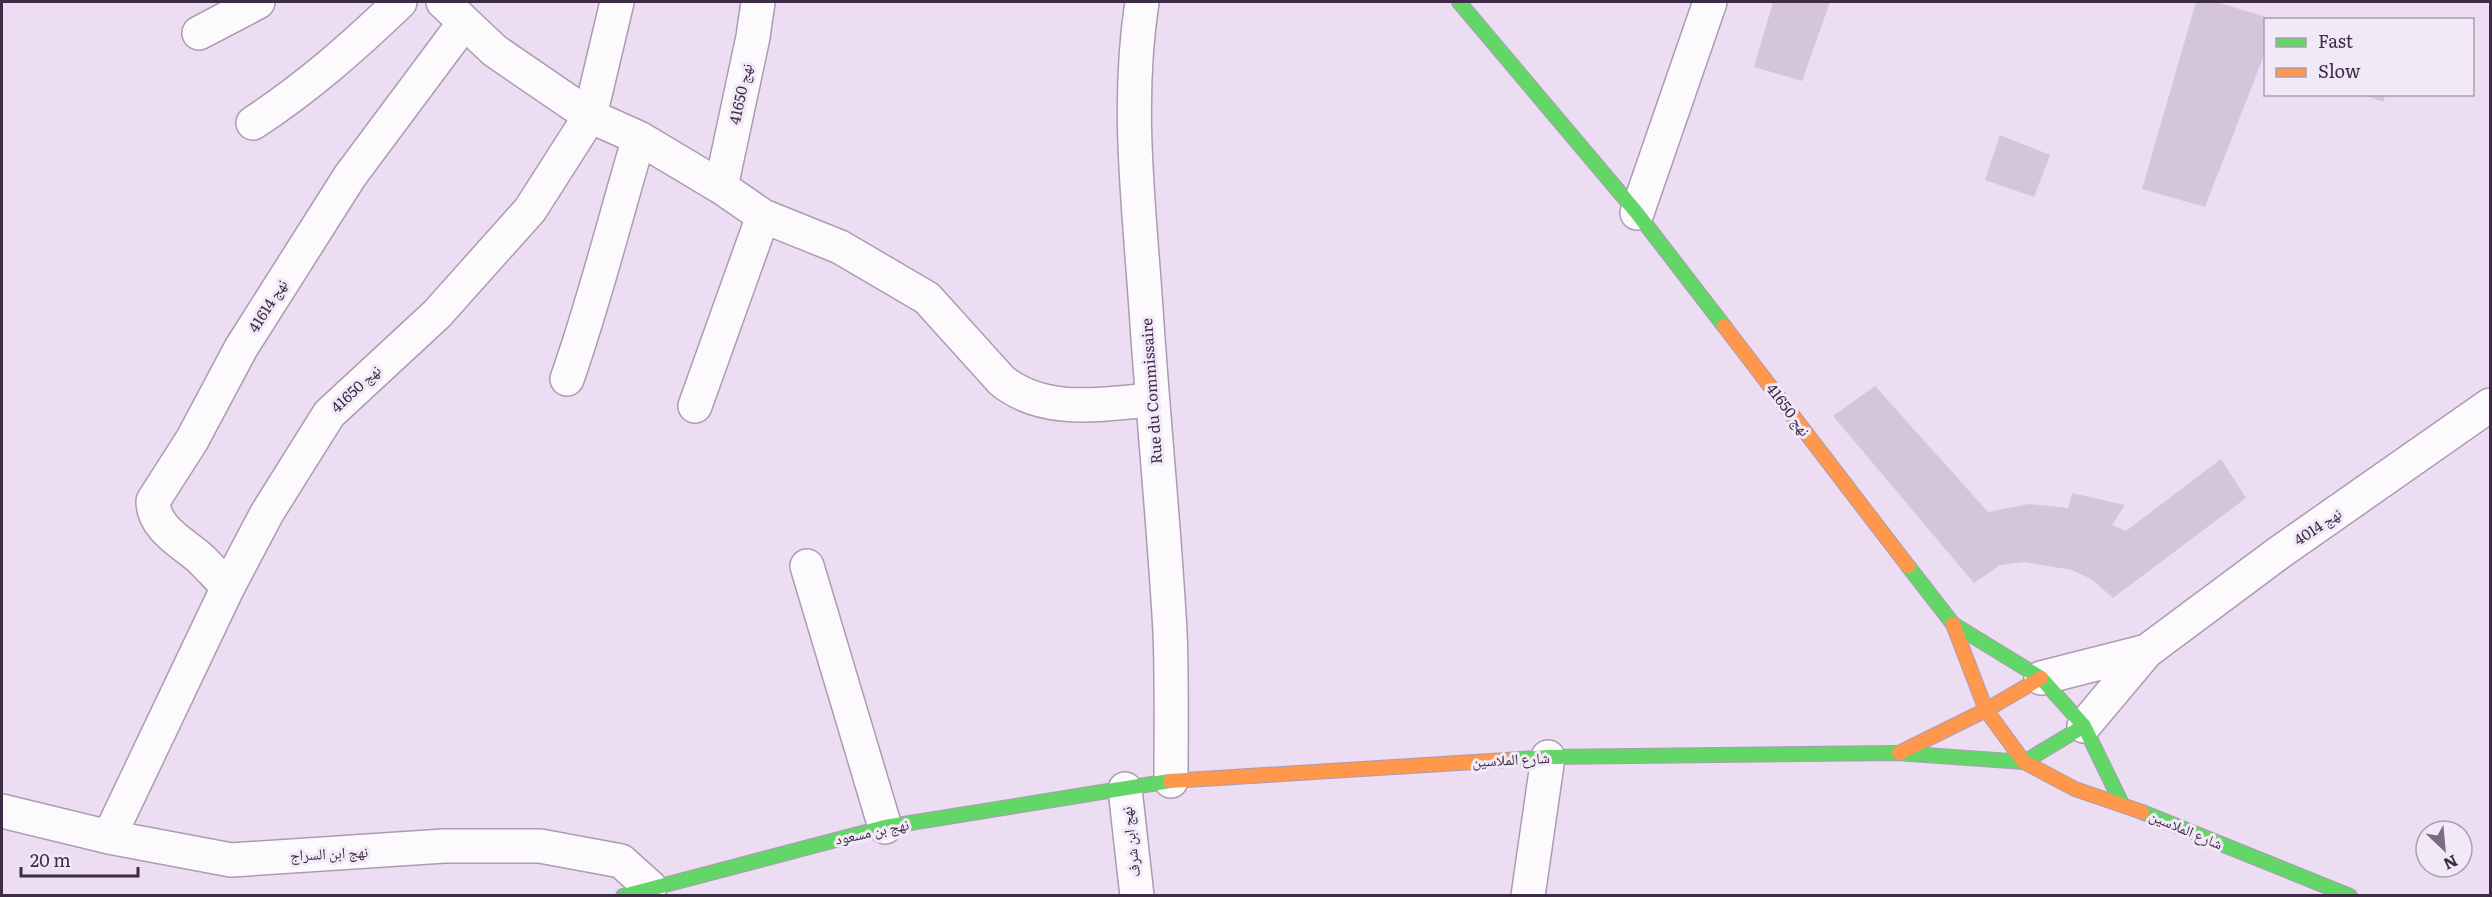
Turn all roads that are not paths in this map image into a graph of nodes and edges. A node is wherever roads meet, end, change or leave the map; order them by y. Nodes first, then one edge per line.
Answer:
1 (258, 2) edge
2 (400, 2) edge
3 (617, 2) edge
4 (758, 2) edge
5 (1142, 2) edge
6 (1459, 2) edge
7 (1710, 2) edge
8 (453, 12) edge
9 (199, 33) dead end
10 (590, 116) junction
11 (253, 123) dead end
12 (639, 138) junction
13 (721, 187) junction
14 (1637, 213) junction
15 (763, 216) junction
16 (567, 379) dead end
17 (1151, 400) junction
18 (2490, 405) edge
19 (694, 406) dead end
20 (807, 566) dead end
21 (228, 587) junction
22 (1953, 624) junction
23 (2147, 651) junction
24 (2041, 678) junction
25 (1986, 710) junction
26 (2084, 726) junction
27 (1897, 753) junction
28 (1548, 757) junction
29 (2024, 762) junction
30 (1171, 781) junction
31 (1125, 789) junction
32 (2122, 804) junction
33 (2, 811) edge
34 (885, 827) junction
35 (109, 837) junction
36 (636, 891) edge
37 (1137, 896) edge
38 (1528, 896) edge
39 (2350, 896) edge

1 - 9 street
2 - 11 street
3 - 10 street, نهج 41650
4 - 13 street, نهج 41650
5 - 17 street, Rue du Commissaire
6 - 14 street, نهج 41650
7 - 14 street
8 - 10 street
8 - 21 street, نهج 41614
10 - 12 street
10 - 21 street, نهج 41650
12 - 13 street
12 - 16 street
13 - 15 street
14 - 22 street, نهج 41650
15 - 17 street
15 - 19 street
17 - 30 street, Rue du Commissaire
18 - 23 street, نهج 4014
20 - 34 street
21 - 35 street, نهج 41650
22 - 24 street, نهج 41650
22 - 25 street, شارع الملاسين
23 - 24 street, نهج 4014
23 - 26 street, نهج 4014
24 - 25 street, شارع الملاسين
24 - 26 street, نهج 41650
25 - 27 street, شارع الملاسين
25 - 29 street, شارع الملاسين
26 - 29 street
26 - 32 street, نهج 41650
27 - 28 street, شارع الملاسين
27 - 29 street, شارع الملاسين
28 - 30 street, شارع الملاسين
28 - 38 street
29 - 32 street, شارع الملاسين
30 - 31 street, شارع الملاسين
31 - 34 street, نهج بن مسعود
31 - 37 street, نهج ابن شرف
32 - 39 street, شارع الملاسين
33 - 35 street, نهج ابن السراج
34 - 36 street, نهج بن مسعود
35 - 36 street, نهج ابن السراج

